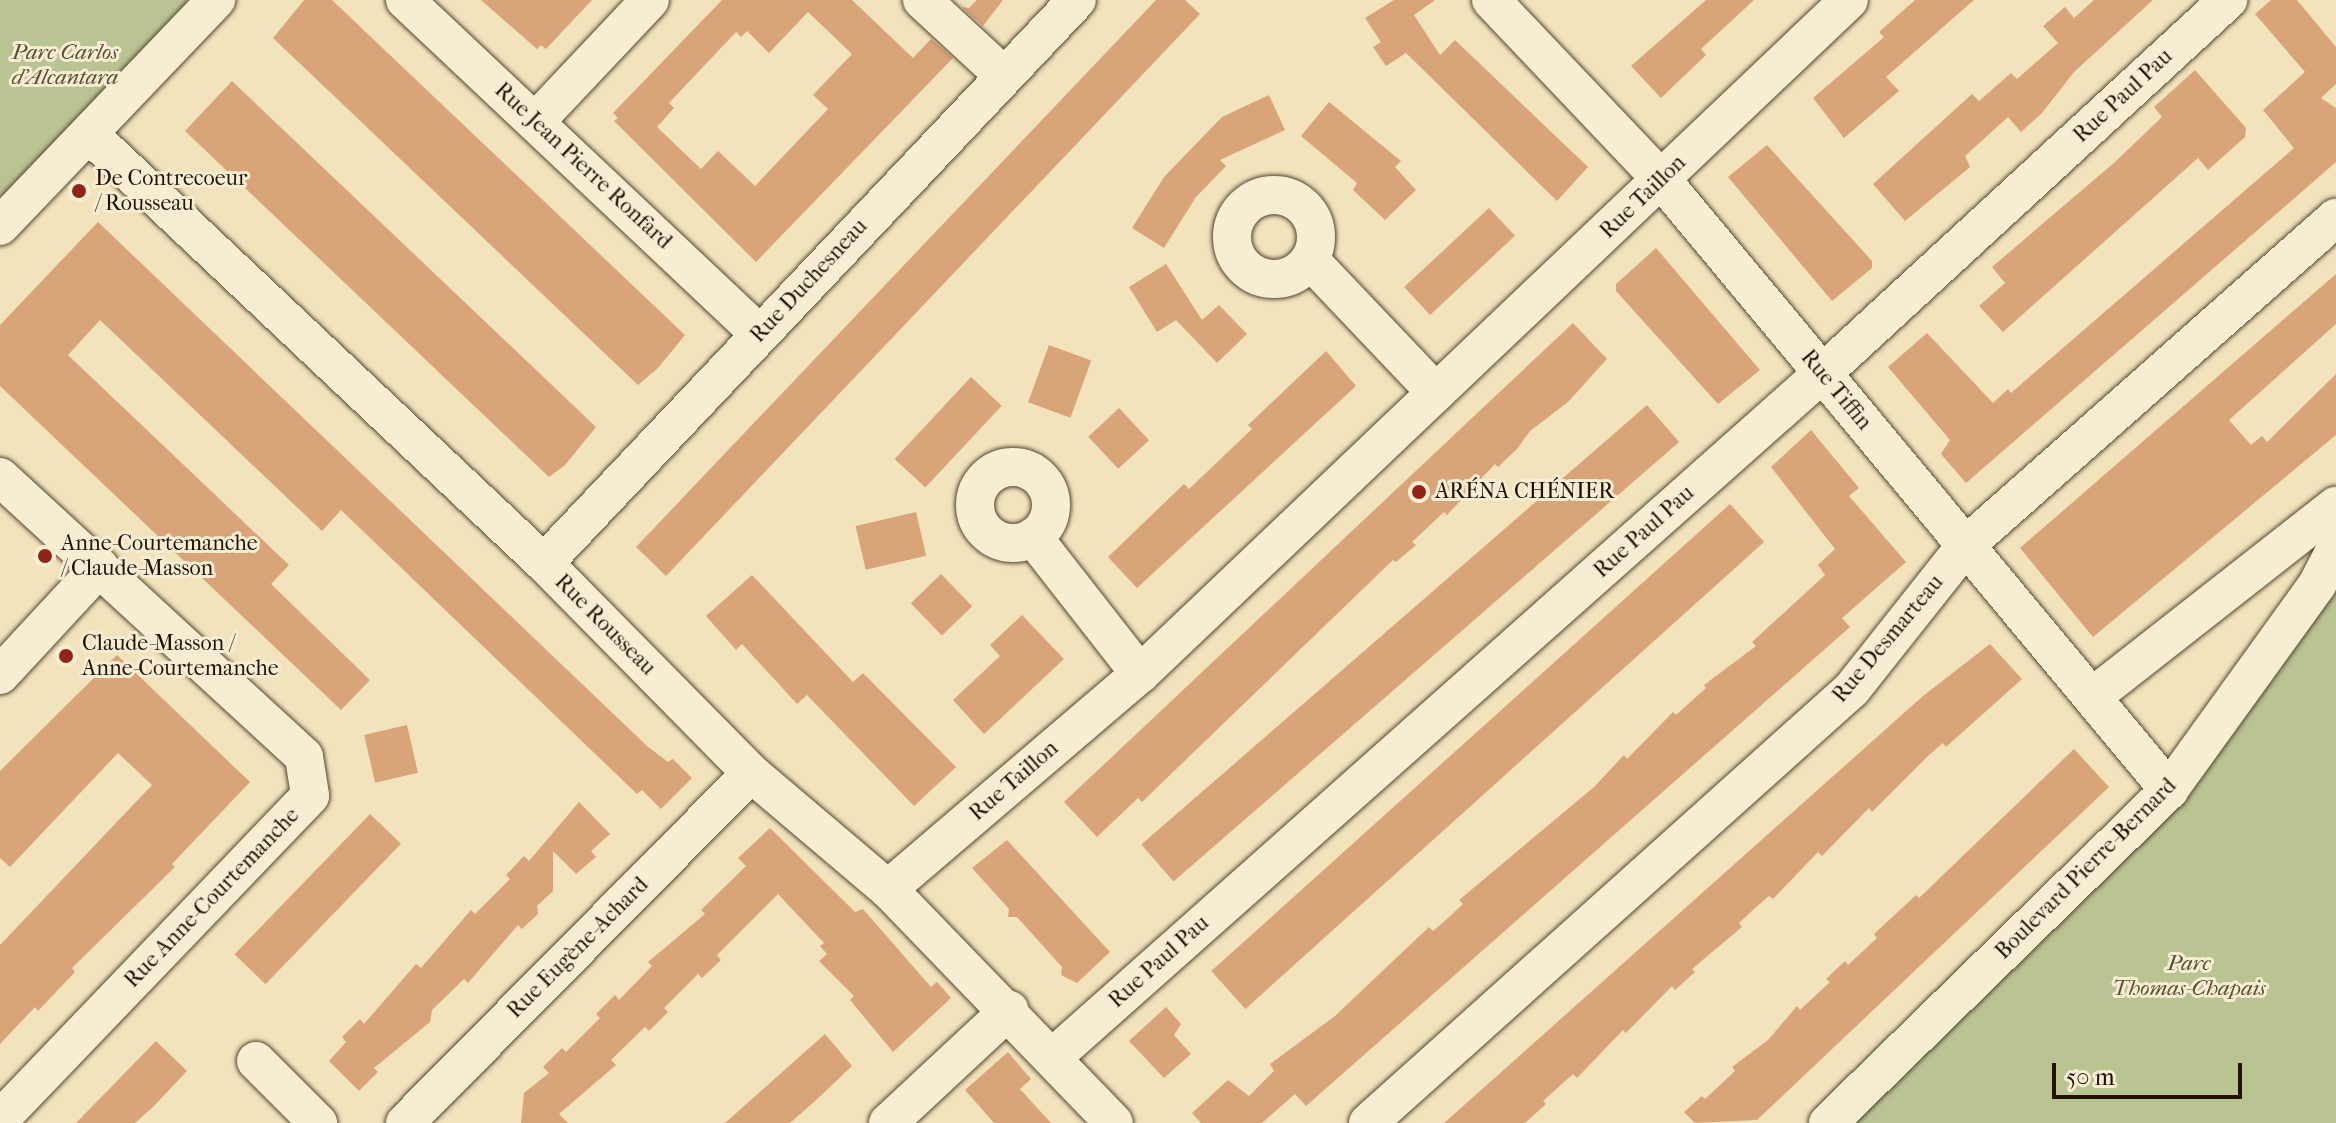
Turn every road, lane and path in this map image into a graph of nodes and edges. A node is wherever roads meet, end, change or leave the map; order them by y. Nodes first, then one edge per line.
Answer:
1 (216, 0) edge
2 (405, 0) edge
3 (650, 0) edge
4 (922, 0) edge
5 (1077, 0) edge
6 (1491, 0) edge
7 (1849, 0) edge
8 (2228, 0) edge
9 (1003, 75) junction
10 (536, 121) junction
11 (89, 134) junction
12 (1661, 179) junction
13 (2336, 218) edge
14 (0, 226) edge
15 (1310, 260) dead end
16 (760, 334) junction
17 (1823, 373) junction
18 (1436, 393) junction
19 (0, 477) edge
20 (2336, 506) edge
21 (1033, 537) dead end
22 (1966, 545) junction
23 (2336, 548) edge
24 (544, 563) junction
25 (100, 567) junction
26 (1140, 674) junction
27 (0, 675) edge
28 (2092, 697) junction
29 (751, 773) junction
30 (2169, 790) junction
31 (888, 889) junction
32 (1009, 1010) junction
33 (1053, 1057) junction
34 (256, 1061) dead end
35 (0, 1119) edge
36 (318, 1123) edge
37 (405, 1123) edge
38 (888, 1123) edge
39 (1114, 1123) edge
40 (1368, 1123) edge
41 (1828, 1123) edge

1 - 11 street
2 - 10 street, Rue Jean Pierre Ronfard
3 - 10 street
4 - 9 street
5 - 9 street, Rue Duchesneau
6 - 12 street, Rue Tiffin
7 - 12 street, Rue Taillon
8 - 17 street, Rue Paul Pau
9 - 16 street, Rue Duchesneau
10 - 16 street, Rue Jean Pierre Ronfard
11 - 14 street
11 - 24 street, Rue Rousseau
12 - 17 street, Rue Tiffin
12 - 18 street, Rue Taillon
13 - 22 street, Rue Desmarteau
15 - 18 street
16 - 24 street, Rue Duchesneau
17 - 22 street, Rue Tiffin
17 - 33 street, Rue Paul Pau
18 - 26 street, Rue Taillon
19 - 25 street, Rue Anne-Courtemanche
20 - 28 street
21 - 26 street
22 - 28 street, Rue Tiffin
22 - 40 street, Rue Desmarteau
23 - 30 street, Boulevard Pierre-Bernard
24 - 29 street, Rue Rousseau
25 - 27 street
25 - 35 street, Rue Anne-Courtemanche
26 - 31 street, Rue Taillon
28 - 30 street, Rue Tiffin
29 - 31 street, Rue Rousseau
29 - 37 street, Rue Eugène-Achard
30 - 41 street, Boulevard Pierre-Bernard
31 - 32 street, Rue Rousseau
32 - 33 street, Rue Rousseau
32 - 38 street
33 - 39 street, Rue Rousseau
34 - 36 street

